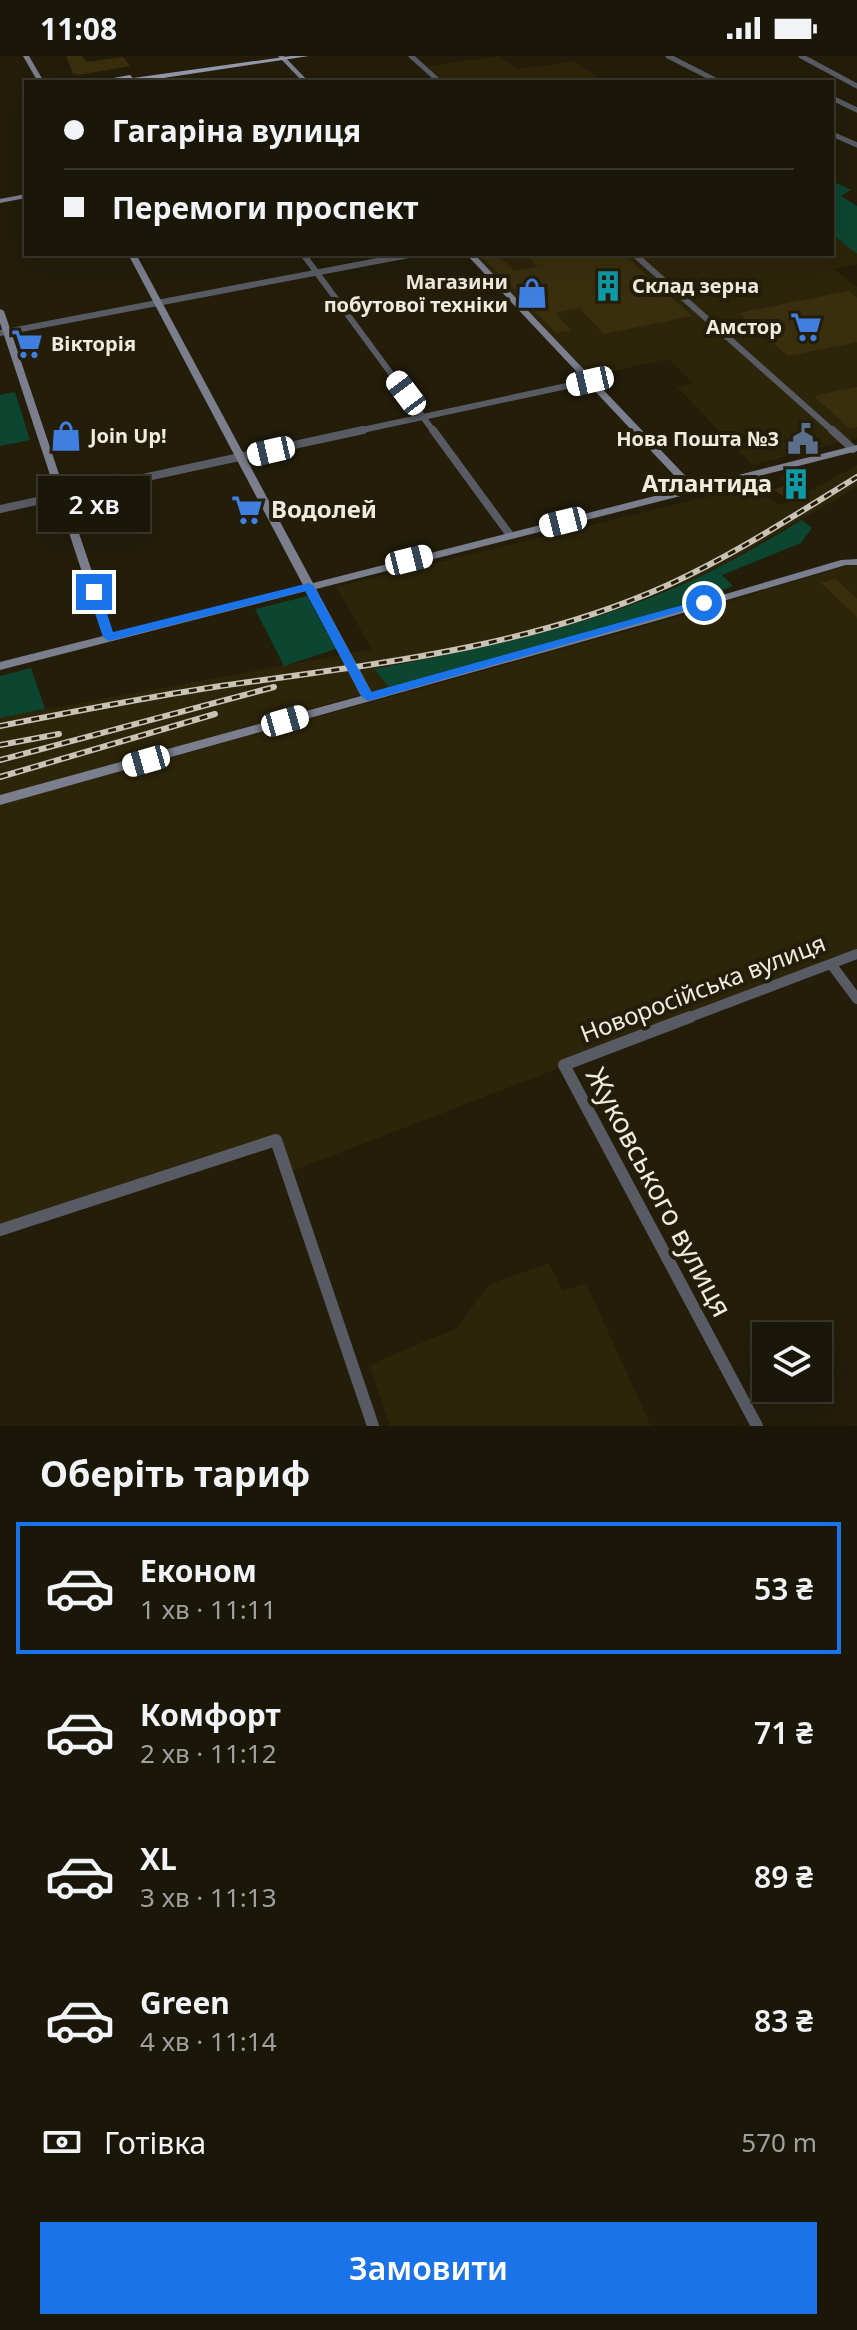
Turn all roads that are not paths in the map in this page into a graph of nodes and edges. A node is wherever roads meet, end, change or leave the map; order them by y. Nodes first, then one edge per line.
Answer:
1 (26, 56) edge
2 (306, 56) edge
3 (411, 56) edge
4 (668, 56) edge
5 (801, 56) edge
6 (281, 57) edge
7 (170, 77) edge
8 (40, 80) edge
9 (125, 80) edge
10 (141, 80) edge
11 (304, 80) edge
12 (438, 80) edge
13 (715, 80) edge
14 (857, 86) edge
15 (834, 99) edge
16 (857, 110) edge
17 (834, 135) edge
18 (857, 145) edge
19 (24, 198) edge
20 (0, 203) edge
21 (133, 256) edge
22 (304, 256) edge
23 (404, 256) edge
24 (472, 256) edge
25 (636, 256) edge
26 (317, 273) junction
27 (158, 302) junction
28 (0, 311) edge
29 (4, 332) edge
30 (590, 381) junction
31 (424, 417) junction
32 (855, 448) edge
33 (240, 458) junction
34 (693, 490) junction
35 (61, 496) junction
36 (0, 509) edge
37 (510, 535) junction
38 (857, 562) edge
39 (309, 586) junction
40 (109, 637) junction
41 (0, 666) edge
42 (368, 697) junction
43 (0, 800) edge
44 (857, 954) edge
45 (831, 964) junction
46 (857, 999) edge
47 (564, 1065) joint
48 (0, 1230) edge
49 (373, 1426) edge
50 (757, 1426) edge

1 - 8 main road
2 - 6 main road
3 - 12 street
4 - 13 street
5 - 14 street
6 - 7 main road
6 - 11 main road
7 - 9 main road
7 - 10 main road
15 - 16 street
17 - 18 street
19 - 20 main road
21 - 27 main road
22 - 26 street
23 - 26 street
24 - 30 main road
25 - 32 street
26 - 27 street
26 - 31 street
27 - 29 street
27 - 33 main road
28 - 29 main road
29 - 35 main road
30 - 31 street
30 - 34 main road
31 - 33 street
31 - 37 street
32 - 34 main road
33 - 35 street
33 - 39 main road
34 - 37 main road
35 - 36 street
35 - 40 main road
37 - 39 main road
38 - 42 main road
39 - 40 main road
39 - 42 main road
40 - 41 main road
42 - 43 main road
44 - 45 street, Новоросійська вулиця
45 - 46 street
45 - 47 street, Новоросійська вулиця
47 - 50 street, Жуковського вулиця
48 - 49 street

